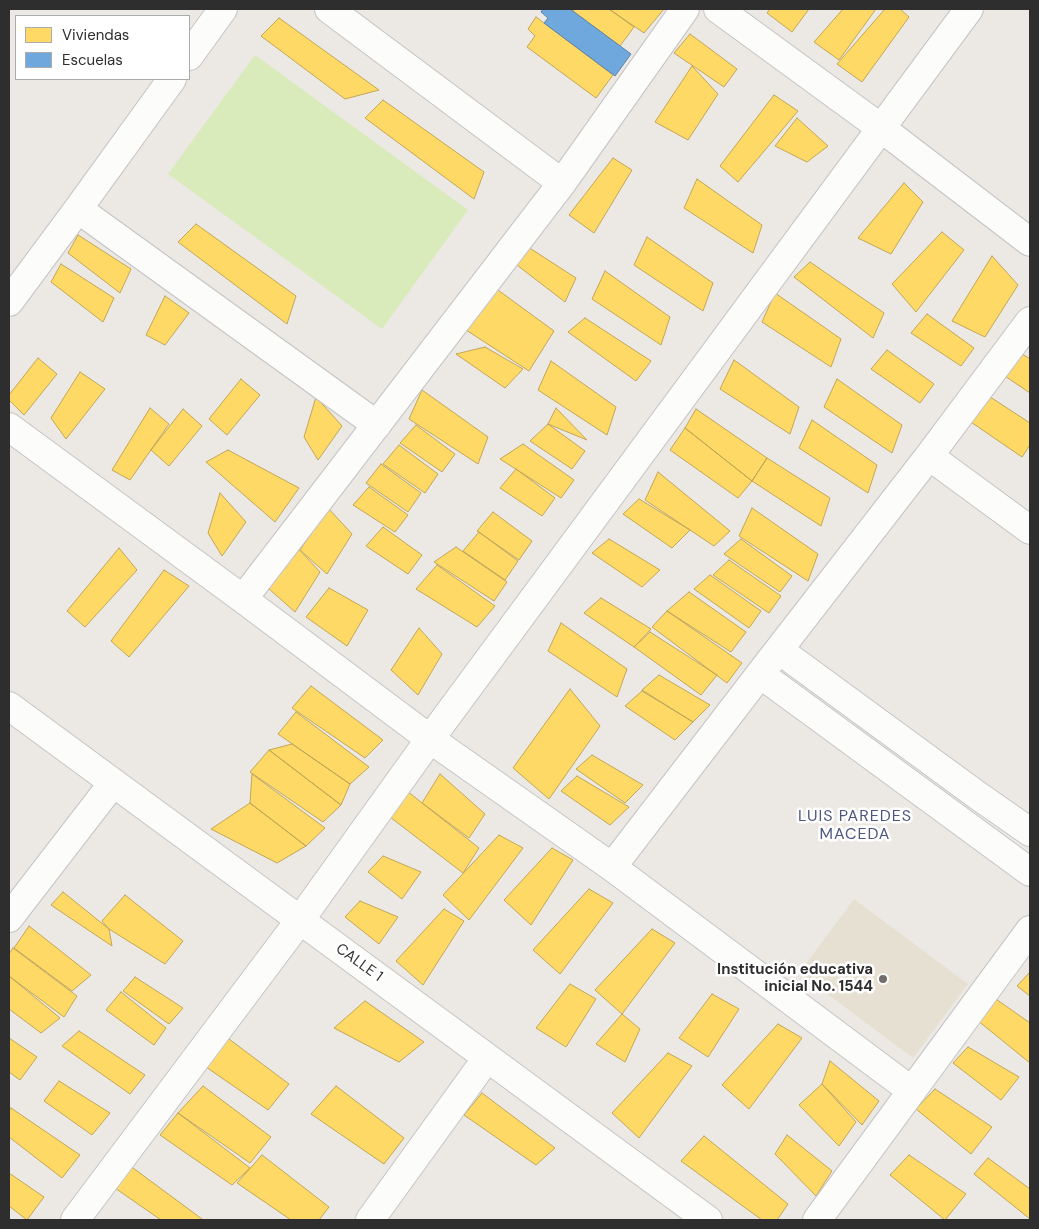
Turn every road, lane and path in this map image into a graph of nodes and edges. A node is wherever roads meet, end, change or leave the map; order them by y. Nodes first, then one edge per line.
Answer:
1 (223, 9) edge
2 (330, 9) edge
3 (685, 9) edge
4 (718, 9) edge
5 (969, 9) edge
6 (190, 55) edge
7 (171, 80) edge
8 (881, 128) junction
9 (562, 183) junction
10 (78, 209) junction
11 (1030, 242) edge
12 (9, 302) edge
13 (1030, 321) edge
14 (377, 425) junction
15 (9, 427) edge
16 (930, 456) junction
17 (1030, 530) edge
18 (243, 599) junction
19 (779, 650) junction
20 (760, 674) junction
21 (9, 706) edge
22 (430, 739) junction
23 (113, 783) junction
24 (1030, 832) edge
25 (612, 867) junction
26 (1030, 872) edge
27 (9, 918) edge
28 (300, 920) junction
29 (1030, 930) edge
30 (487, 1058) junction
31 (912, 1091) junction
32 (75, 1220) edge
33 (370, 1220) edge
34 (708, 1220) edge
35 (818, 1220) edge

1 - 6 street
2 - 9 street
3 - 9 street
4 - 8 street
5 - 8 street
7 - 10 street
8 - 11 street
8 - 22 street
9 - 14 street
10 - 12 street
10 - 14 street
13 - 16 street
14 - 18 street
15 - 18 street
16 - 17 street
16 - 19 street
18 - 22 street
19 - 20 street
19 - 24 street
20 - 25 street
20 - 26 street
21 - 23 street, CALLE 1
22 - 25 street
22 - 28 street
23 - 27 street
23 - 28 street, CALLE 1
25 - 31 street
28 - 30 street, CALLE 1
28 - 32 street
29 - 31 street
30 - 33 street
30 - 34 street, CALLE 1
31 - 35 street

